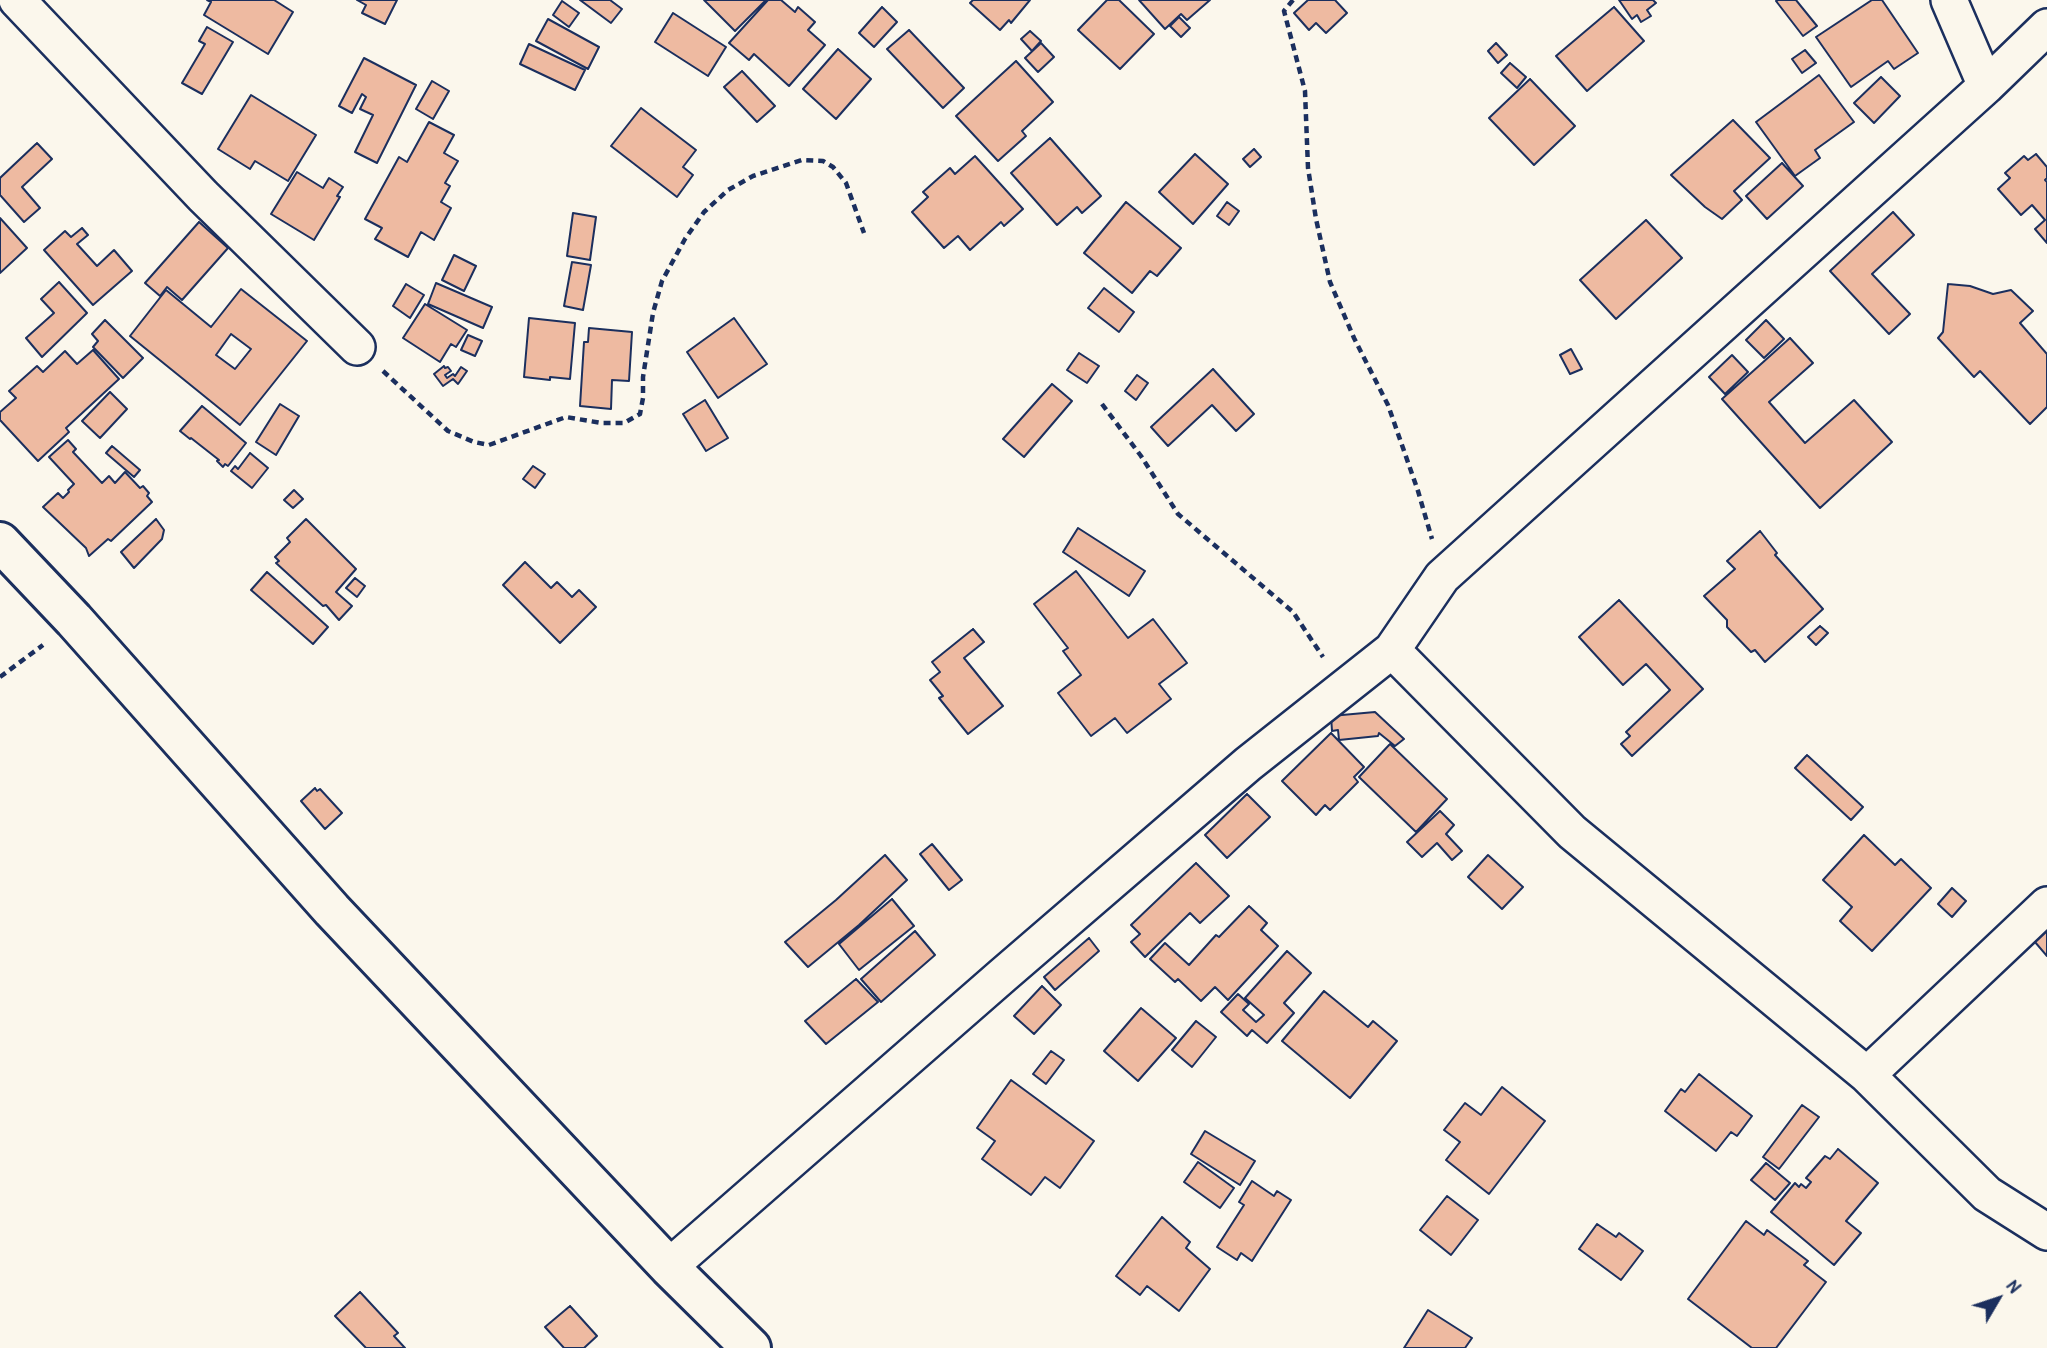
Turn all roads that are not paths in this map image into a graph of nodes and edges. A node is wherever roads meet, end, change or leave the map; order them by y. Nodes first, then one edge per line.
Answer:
1 (18, 0) edge
2 (1949, 0) edge
3 (2047, 27) edge
4 (1986, 86) junction
5 (357, 347) road end
6 (0, 542) edge
7 (1392, 650) junction
8 (2047, 905) edge
9 (1867, 1075) junction
10 (2047, 1233) edge
11 (668, 1267) junction
12 (751, 1348) edge

1 - 5 street
2 - 4 street
3 - 4 street
4 - 7 street
6 - 11 street
7 - 9 street
7 - 11 street
8 - 9 street
9 - 10 street
11 - 12 street

